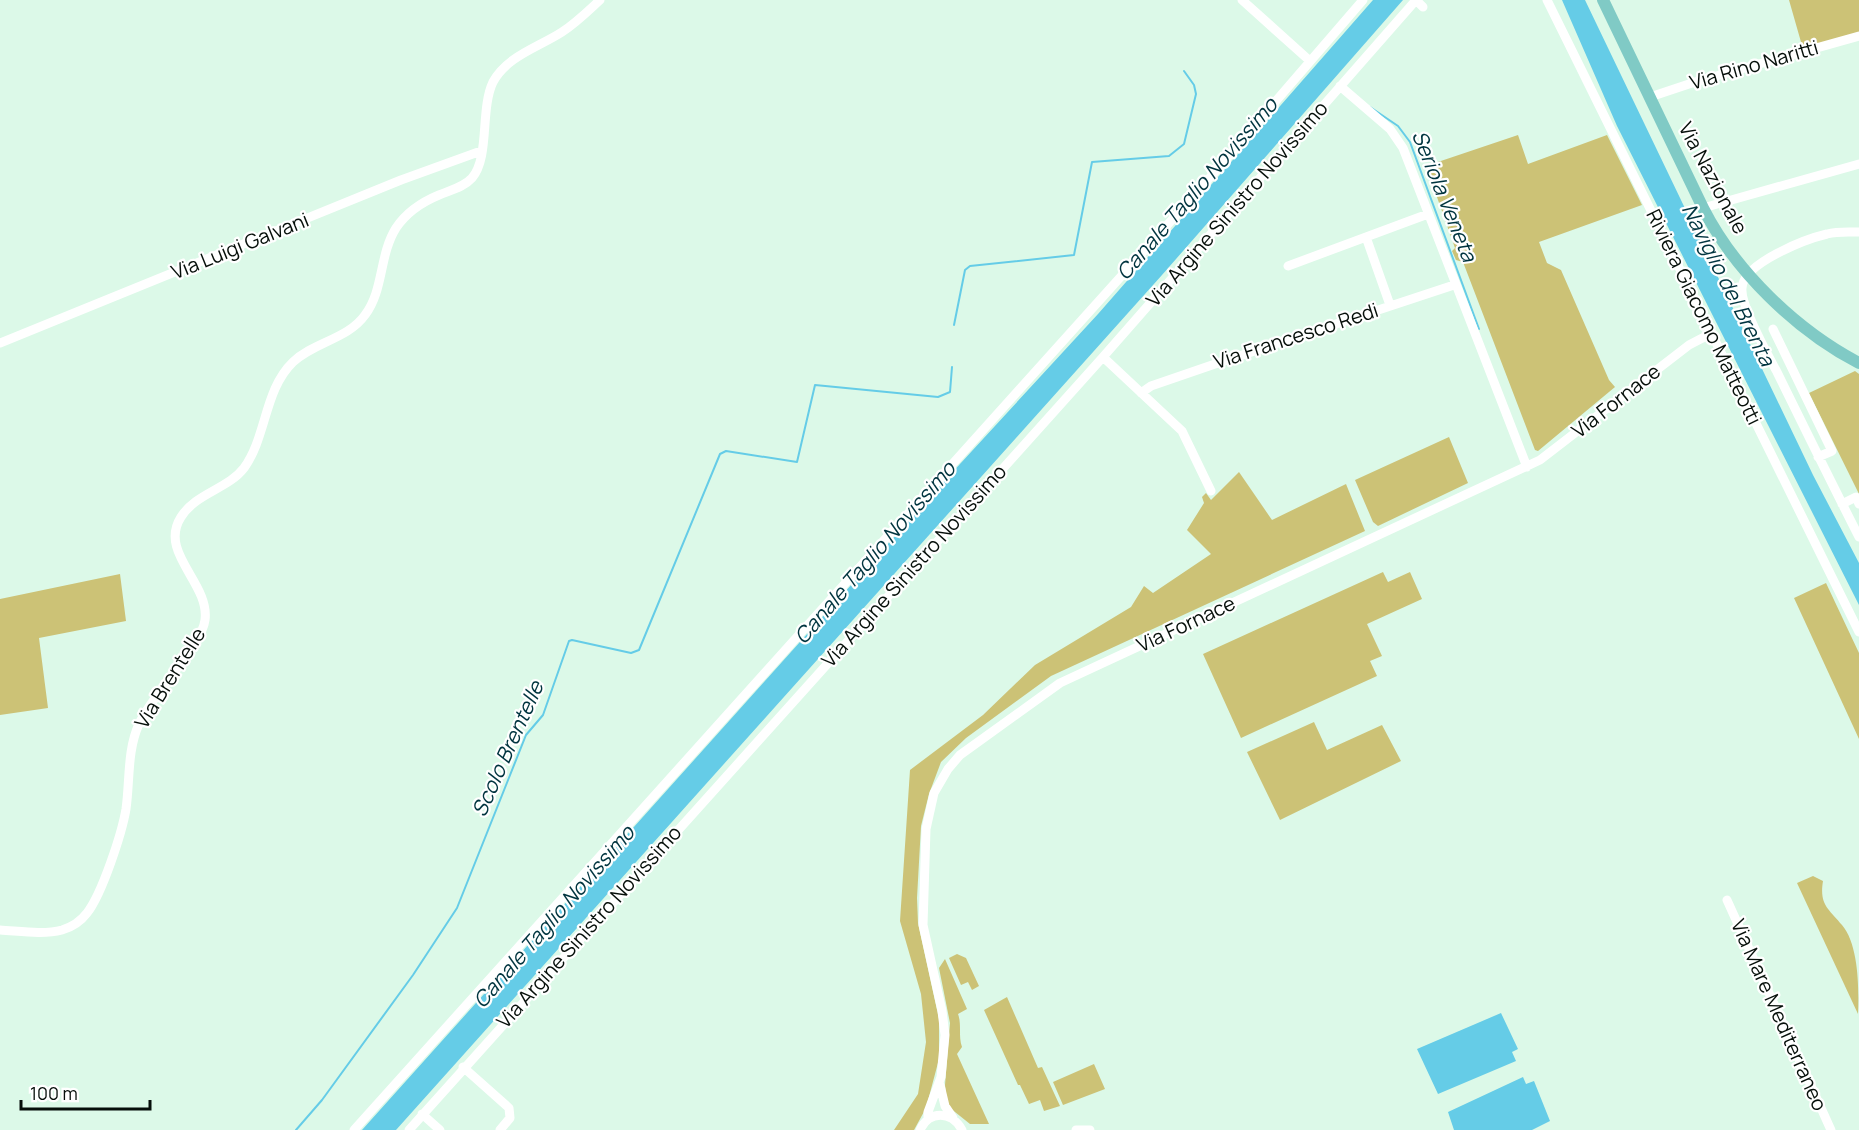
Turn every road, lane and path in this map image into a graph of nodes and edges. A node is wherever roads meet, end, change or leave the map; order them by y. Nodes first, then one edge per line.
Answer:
1 (600, 0) edge
2 (1242, 0) edge
3 (1363, 0) edge
4 (1603, 0) edge
5 (1547, 1) edge
6 (1419, 2) edge
7 (1859, 36) edge
8 (1310, 61) junction
9 (1340, 86) junction
10 (1650, 97) junction
11 (481, 151) junction
12 (1859, 164) edge
13 (1703, 208) junction
14 (1428, 214) junction
15 (1859, 232) edge
16 (1365, 237) junction
17 (1288, 266) dead end
18 (1748, 273) junction
19 (1454, 285) junction
20 (1390, 305) junction
21 (1773, 329) dead end
22 (1712, 333) junction
23 (0, 343) edge
24 (1780, 345) junction
25 (1766, 351) junction
26 (1103, 357) junction
27 (1859, 363) edge
28 (1801, 388) junction
29 (1141, 393) junction
30 (1788, 395) junction
31 (1818, 457) junction
32 (1527, 467) junction
33 (1211, 491) dead end
34 (1842, 504) junction
35 (1859, 504) edge
36 (1859, 537) edge
37 (1859, 632) edge
38 (1727, 900) dead end
39 (0, 930) edge
40 (463, 1067) junction
41 (940, 1085) junction
42 (422, 1114) junction
43 (928, 1119) junction
44 (954, 1119) junction
45 (354, 1130) edge
46 (409, 1130) edge
47 (440, 1130) edge
48 (500, 1130) edge
49 (920, 1130) edge
50 (962, 1130) edge
51 (1076, 1130) edge
52 (1090, 1130) edge
53 (1831, 1130) edge

1 - 11 street, Via Brentelle
2 - 8 street
3 - 8 street
4 - 10 main road, Via Nazionale
5 - 22 street, Riviera Giacomo Matteotti
6 - 9 street, Via Argine Sinistro Novissimo
7 - 10 street, Via Rino Naritti
8 - 45 street
9 - 14 street
9 - 26 street, Via Argine Sinistro Novissimo
10 - 13 main road, Via Nazionale
11 - 23 street, Via Luigi Galvani
11 - 39 street, Via Brentelle
12 - 13 street
13 - 18 main road, Via Nazionale
14 - 16 street
14 - 19 street
15 - 18 street
16 - 17 street
16 - 20 street
18 - 25 street
18 - 27 main road, Via Nazionale
19 - 20 street, Via Francesco Redi
19 - 32 street
20 - 29 street, Via Francesco Redi
21 - 24 street
22 - 32 street, Via Fornace
22 - 37 street, Riviera Giacomo Matteotti
24 - 25 street
24 - 28 street
25 - 30 street
26 - 29 street
26 - 40 street, Via Argine Sinistro Novissimo
28 - 30 street
28 - 31 street
29 - 33 street
30 - 31 street
31 - 34 street
32 - 41 street, Via Fornace
34 - 35 street
34 - 36 street
38 - 53 street, Via Mare Mediterraneo
40 - 42 street, Via Argine Sinistro Novissimo
40 - 48 street
41 - 43 street, Via Fornace
41 - 44 street, Via Fornace
42 - 46 street, Via Argine Sinistro Novissimo
42 - 47 street
43 - 44 street
43 - 49 street, Via Fornace
44 - 50 street, Via Fornace
51 - 52 street

